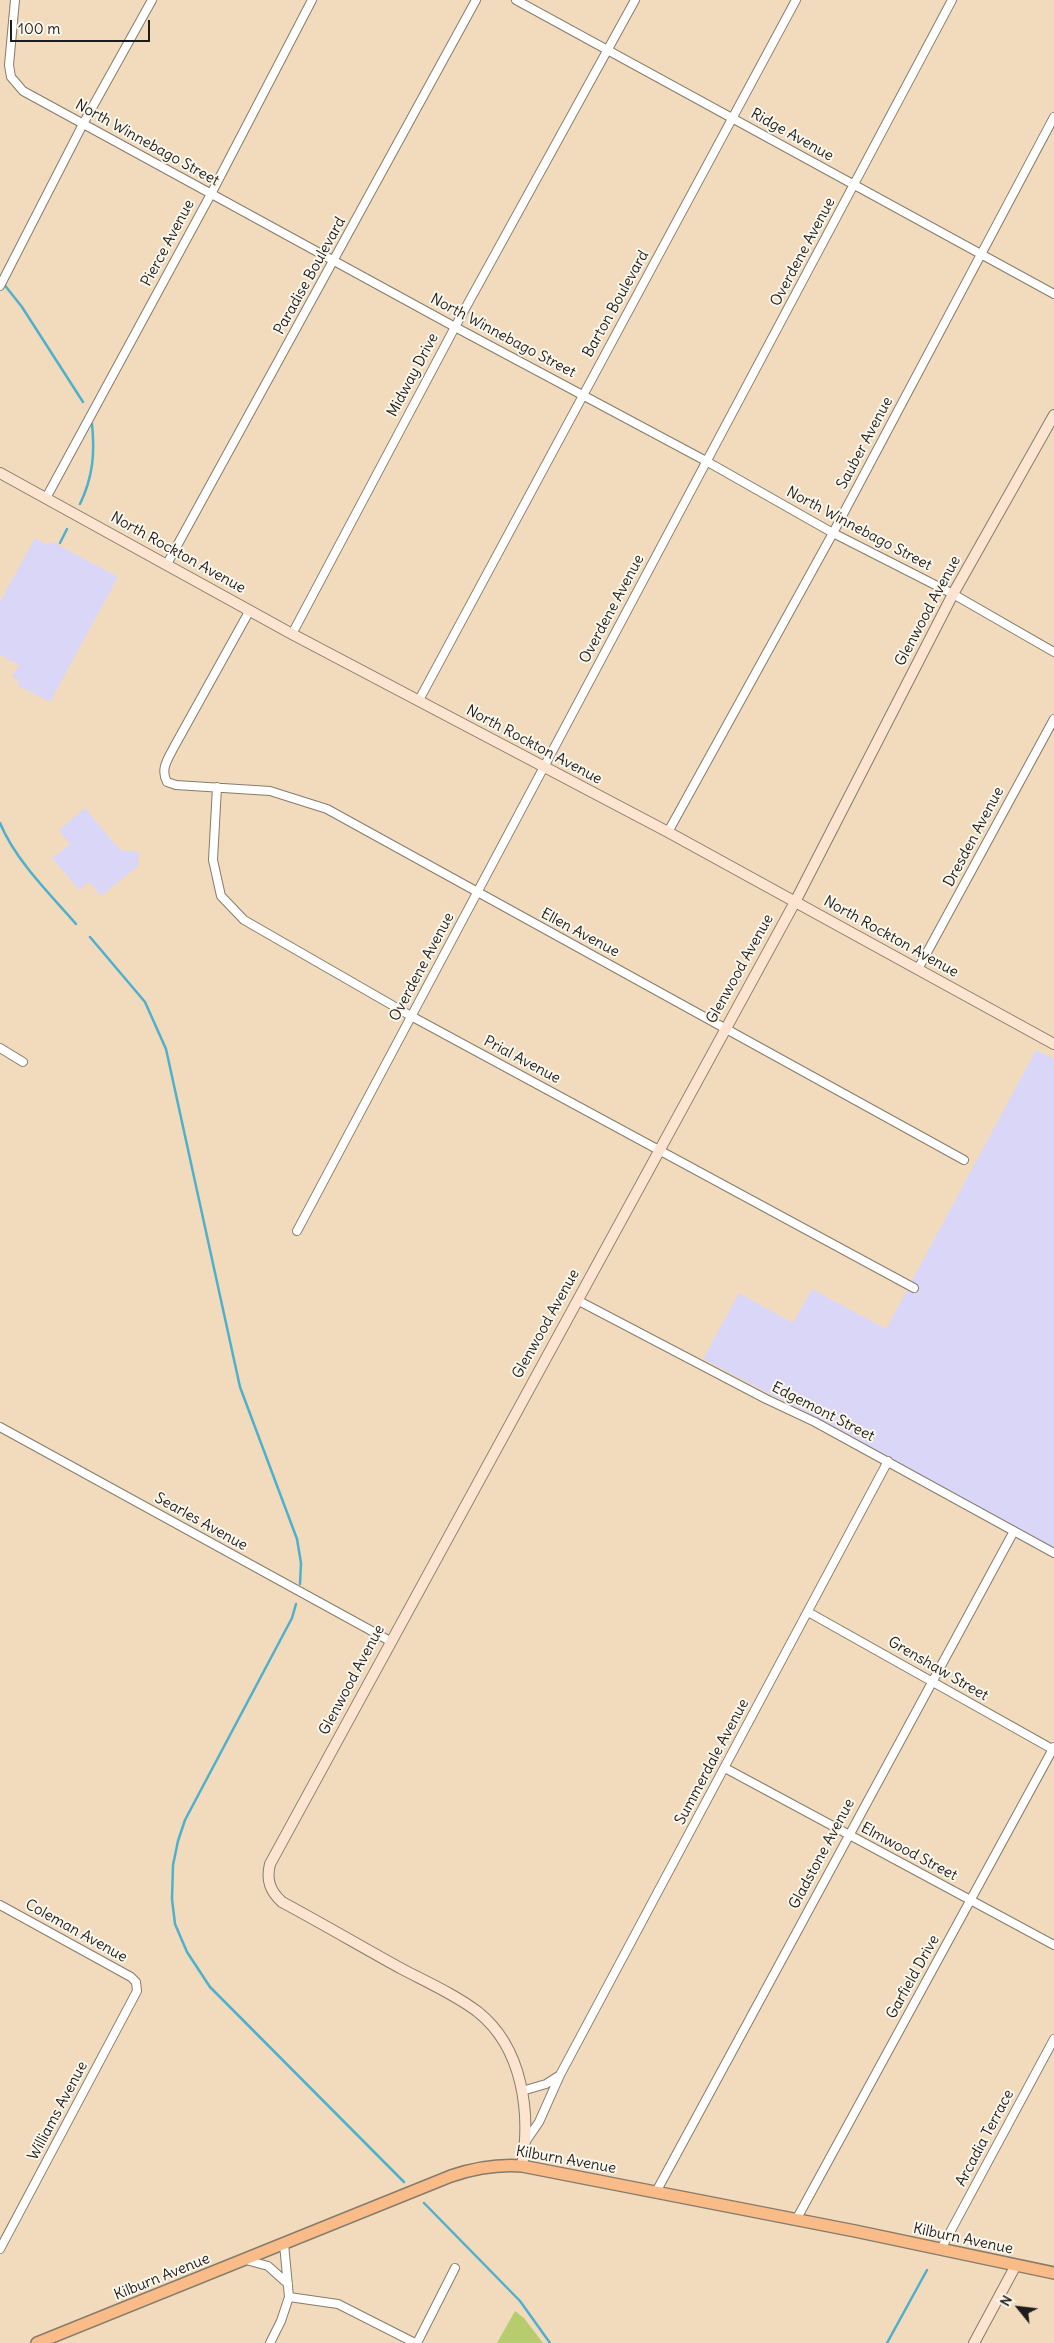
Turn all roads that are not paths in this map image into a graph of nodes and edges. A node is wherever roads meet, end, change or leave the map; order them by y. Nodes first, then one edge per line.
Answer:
1 (15, 0) edge
2 (152, 0) edge
3 (312, 0) edge
4 (476, 0) edge
5 (516, 0) edge
6 (635, 0) edge
7 (796, 0) edge
8 (952, 0) edge
9 (608, 50) junction
10 (1054, 117) edge
11 (733, 118) junction
12 (84, 124) junction
13 (854, 185) junction
14 (211, 194) junction
15 (981, 254) junction
16 (334, 260) junction
17 (0, 286) edge
18 (1054, 294) edge
19 (454, 327) junction
20 (582, 395) junction
21 (1054, 415) edge
22 (706, 461) junction
23 (0, 473) edge
24 (46, 498) junction
25 (833, 533) junction
26 (167, 564) junction
27 (953, 594) junction
28 (250, 610) junction
29 (292, 634) junction
30 (1054, 652) edge
31 (418, 700) junction
32 (1054, 719) edge
33 (544, 766) junction
34 (218, 787) junction
35 (668, 832) junction
36 (477, 893) junction
37 (795, 902) junction
38 (918, 969) junction
39 (411, 1016) junction
40 (726, 1027) junction
41 (1052, 1040) edge
42 (0, 1048) edge
43 (23, 1062) dead end
44 (658, 1150) junction
45 (964, 1160) dead end
46 (297, 1231) dead end
47 (914, 1288) dead end
48 (577, 1300) junction
49 (0, 1427) edge
50 (888, 1461) junction
51 (1014, 1531) junction
52 (1054, 1553) edge
53 (808, 1612) junction
54 (390, 1641) junction
55 (931, 1682) junction
56 (1054, 1749) edge
57 (725, 1768) junction
58 (848, 1834) junction
59 (970, 1901) junction
60 (0, 1905) edge
61 (1054, 1945) edge
62 (136, 1985) joint
63 (1054, 2039) edge
64 (560, 2075) junction
65 (522, 2091) junction
66 (526, 2141) junction
67 (522, 2166) junction
68 (656, 2192) junction
69 (796, 2220) junction
70 (0, 2230) edge
71 (8, 2234) junction
72 (284, 2244) junction
73 (0, 2249) edge
74 (941, 2249) junction
75 (246, 2260) junction
76 (1016, 2266) junction
77 (456, 2268) dead end
78 (1054, 2273) edge
79 (288, 2284) junction
80 (289, 2297) junction
81 (37, 2343) edge
82 (270, 2343) edge
83 (416, 2343) edge
84 (974, 2343) edge

1 - 12 street, North Winnebago Street
2 - 12 street
3 - 14 street, Pierce Avenue
4 - 16 street, Paradise Boulevard
5 - 9 street, Ridge Avenue
6 - 9 street, Midway Drive
7 - 11 street, Barton Boulevard
8 - 13 street, Overdene Avenue
9 - 11 street, Ridge Avenue
9 - 19 street, Midway Drive
10 - 15 street, Sauber Avenue
11 - 13 street, Ridge Avenue
11 - 20 street, Barton Boulevard
12 - 14 street, North Winnebago Street
12 - 17 street
13 - 15 street, Ridge Avenue
13 - 22 street, Overdene Avenue
14 - 16 street, North Winnebago Street
14 - 24 street, Pierce Avenue
15 - 18 street, Ridge Avenue
15 - 25 street, Sauber Avenue
16 - 19 street, North Winnebago Street
16 - 26 street, Paradise Boulevard
19 - 20 street, North Winnebago Street
19 - 29 street, Midway Drive
20 - 22 street, North Winnebago Street
20 - 31 street, Barton Boulevard
21 - 27 street, Glenwood Avenue
22 - 25 street, North Winnebago Street
22 - 33 street, Overdene Avenue
23 - 24 street, North Rockton Avenue
24 - 26 street, North Rockton Avenue
25 - 27 street, North Winnebago Street
25 - 35 street, Sauber Avenue
26 - 28 street, North Rockton Avenue
27 - 30 street, North Winnebago Street
27 - 37 street, Glenwood Avenue
28 - 29 street, North Rockton Avenue
28 - 34 street, Ellen Avenue
29 - 31 street, North Rockton Avenue
31 - 33 street, North Rockton Avenue
32 - 38 street, Dresden Avenue
33 - 35 street, North Rockton Avenue
33 - 36 street, Overdene Avenue
34 - 36 street, Ellen Avenue
34 - 39 street, Prial Avenue
35 - 37 street, North Rockton Avenue
36 - 39 street, Overdene Avenue
36 - 40 street, Ellen Avenue
37 - 38 street, North Rockton Avenue
37 - 40 street, Glenwood Avenue
38 - 41 street, North Rockton Avenue
39 - 44 street, Prial Avenue
39 - 46 street, Overdene Avenue
40 - 44 street, Glenwood Avenue
40 - 45 street, Ellen Avenue
42 - 43 street
44 - 47 street, Prial Avenue
44 - 48 street, Glenwood Avenue
48 - 50 street, Edgemont Street
48 - 54 street, Glenwood Avenue
49 - 54 street, Searles Avenue
50 - 51 street, Edgemont Street
50 - 53 street, Summerdale Avenue
51 - 52 street, Edgemont Street
51 - 55 street, Gladstone Avenue
53 - 55 street, Grenshaw Street
53 - 57 street, Summerdale Avenue
54 - 65 street, Glenwood Avenue
55 - 56 street, Grenshaw Street
55 - 58 street, Gladstone Avenue
56 - 59 street, Garfield Drive
57 - 58 street, Elmwood Street
57 - 64 street, Summerdale Avenue
58 - 59 street, Elmwood Street
58 - 68 street, Gladstone Avenue
59 - 61 street, Elmwood Street
59 - 69 street, Garfield Drive
60 - 62 street, Coleman Avenue
62 - 71 street, Williams Avenue
63 - 74 street, Arcadia Terrace
64 - 65 street
64 - 66 street, Summerdale Avenue
65 - 66 street, Glenwood Avenue
66 - 67 street, Glenwood Avenue
67 - 68 main road, Kilburn Avenue
67 - 72 main road, Kilburn Avenue
68 - 69 main road, Kilburn Avenue
69 - 74 main road, Kilburn Avenue
70 - 71 street
71 - 73 street, Williams Avenue
72 - 75 main road, Kilburn Avenue
72 - 79 street
74 - 76 main road, Kilburn Avenue
75 - 79 street
75 - 81 main road, Kilburn Avenue
76 - 78 main road, Kilburn Avenue
76 - 84 street
77 - 83 street
79 - 80 street
80 - 82 street
80 - 83 street

